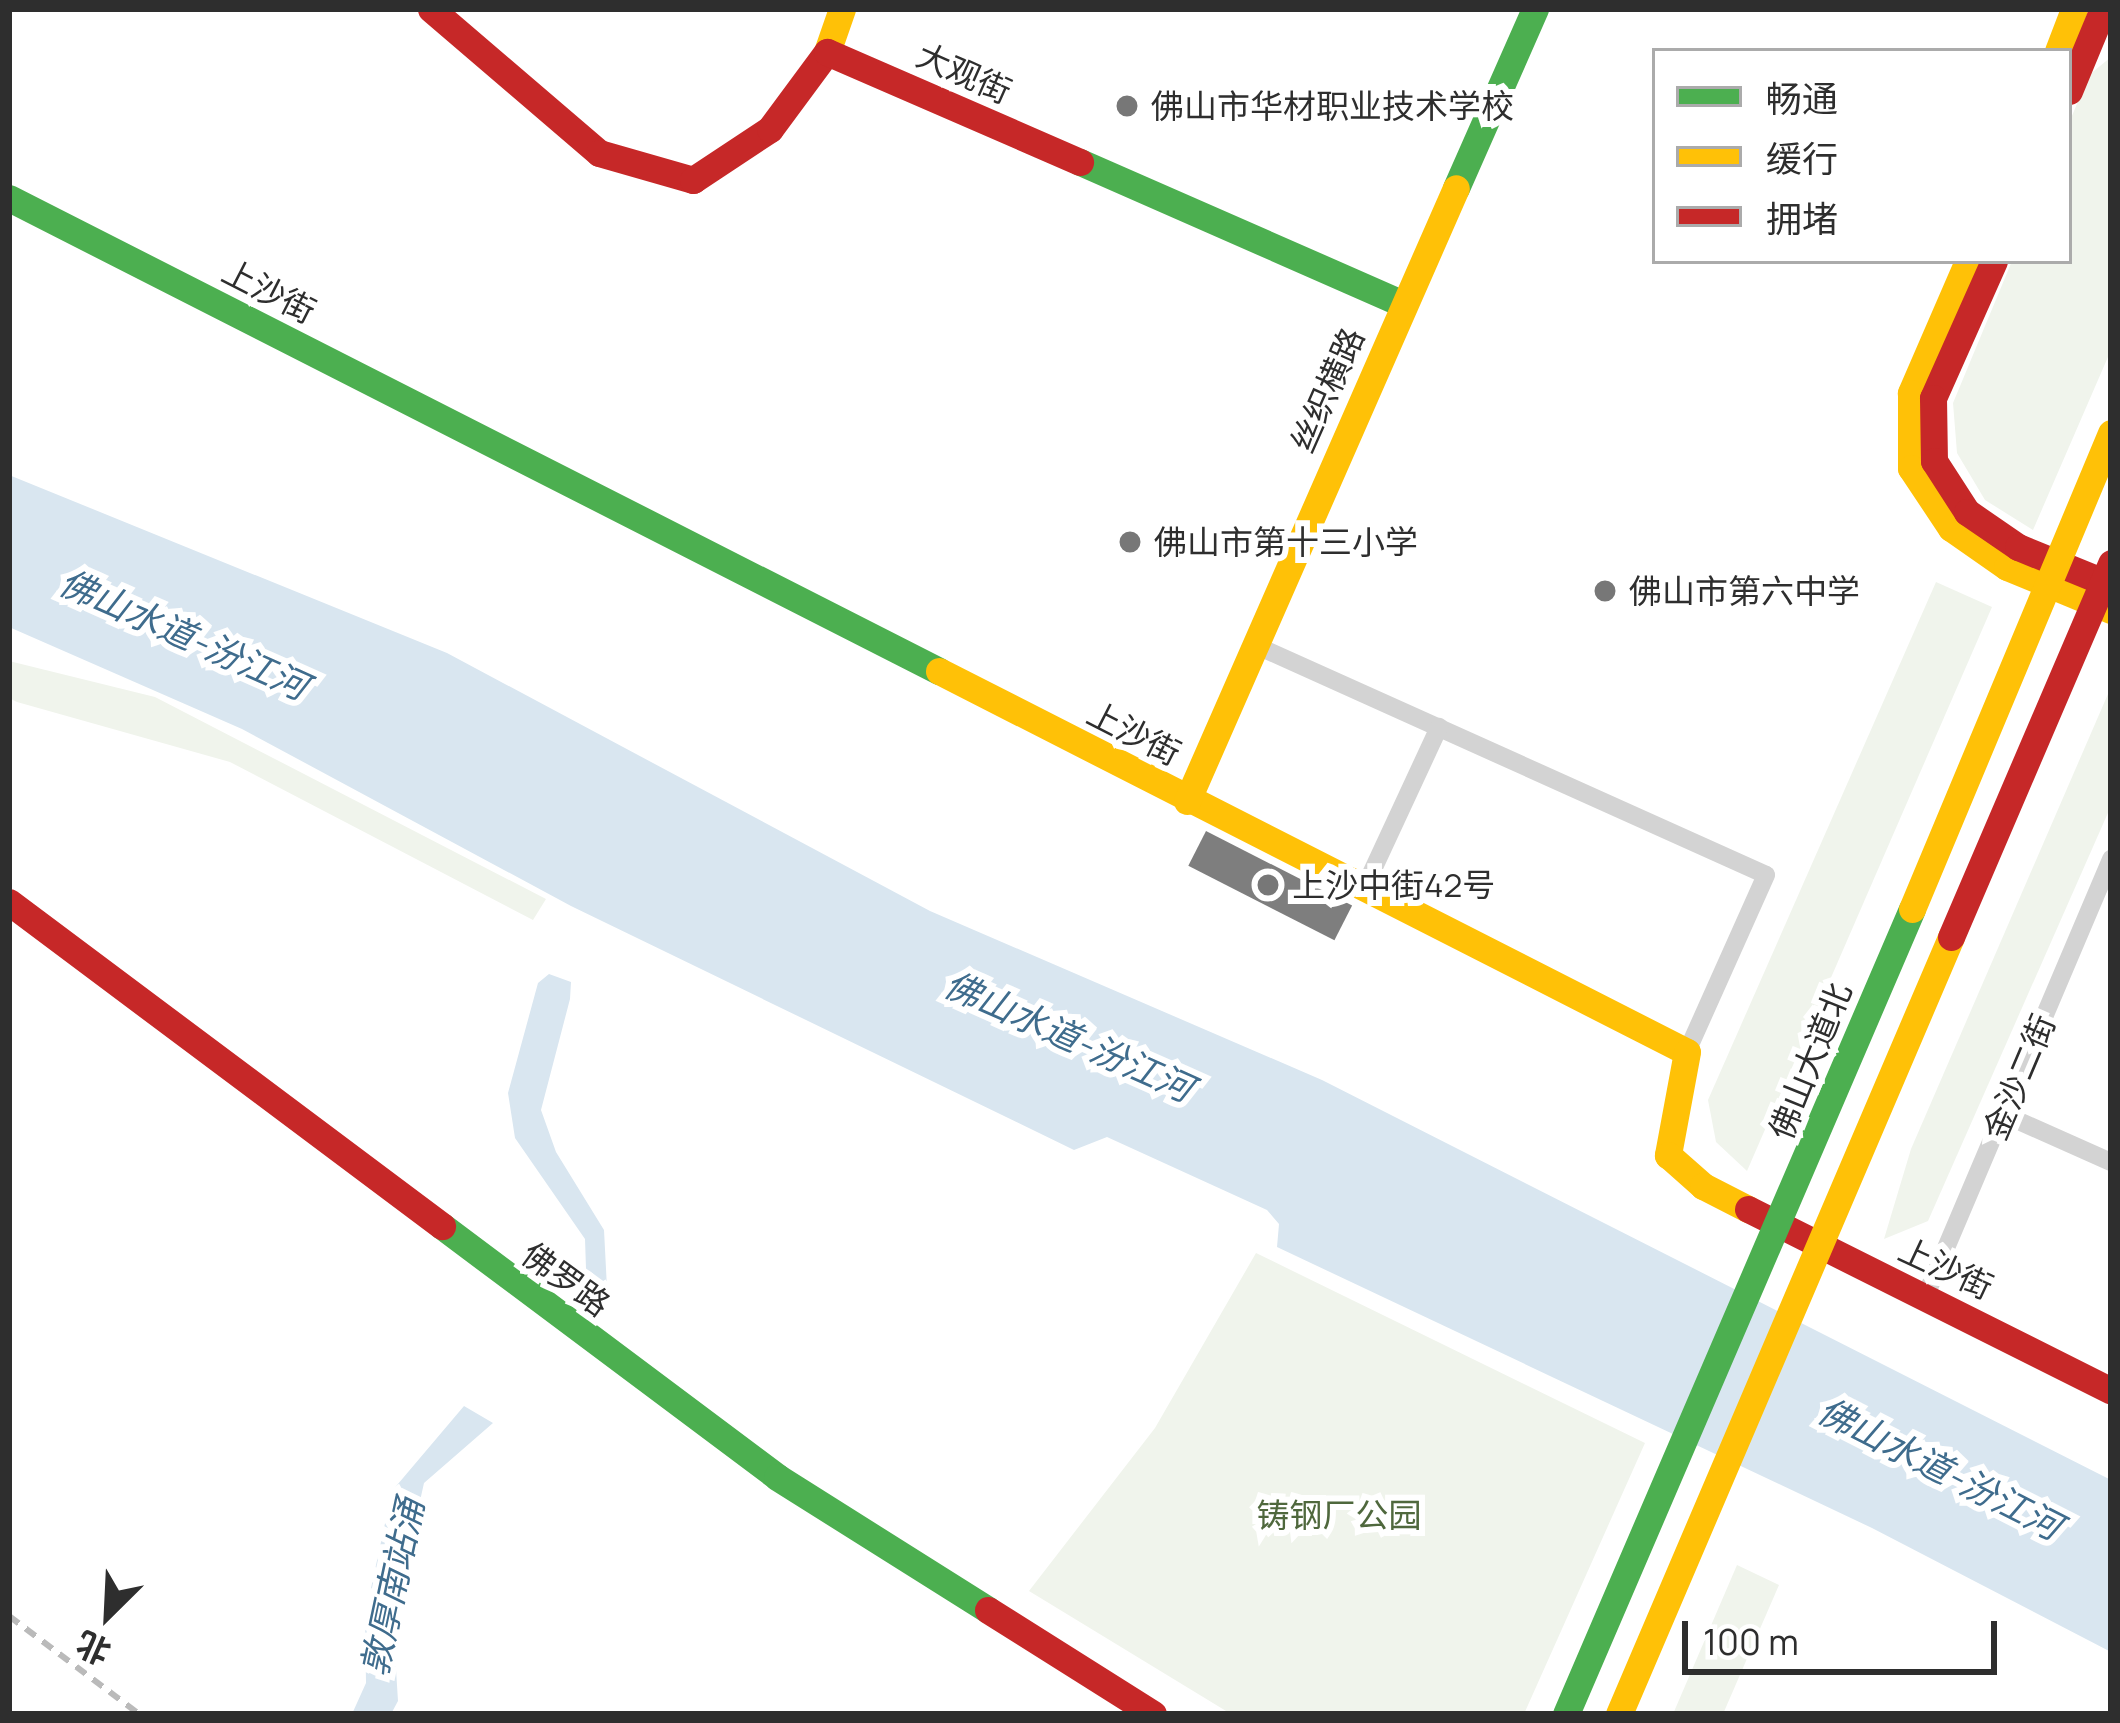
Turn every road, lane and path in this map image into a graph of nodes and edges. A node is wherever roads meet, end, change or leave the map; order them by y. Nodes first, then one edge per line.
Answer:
1 (431, 9) edge
2 (842, 9) edge
3 (1535, 9) edge
4 (2088, 10) edge
5 (2060, 48) edge
6 (827, 52) junction
7 (2072, 78) edge
8 (9, 198) edge
9 (1967, 264) edge
10 (1993, 264) edge
11 (1404, 304) junction
12 (2111, 433) edge
13 (2111, 562) edge
14 (2111, 585) edge
15 (2111, 610) edge
16 (1255, 645) junction
17 (1439, 728) junction
18 (1187, 801) junction
19 (2111, 859) edge
20 (2105, 890) edge
21 (1364, 891) junction
22 (9, 902) edge
23 (1687, 1052) junction
24 (2003, 1114) junction
25 (2111, 1162) edge
26 (1926, 1295) junction
27 (2111, 1391) edge
28 (1100, 1688) junction
29 (1128, 1714) edge
30 (1153, 1714) edge
31 (1566, 1714) edge
32 (1619, 1714) edge

1 - 6 main road
2 - 6 main road
3 - 11 main road, 丝织横路
4 - 5 main road
4 - 7 main road
6 - 11 main road, 大观街
8 - 18 main road, 上沙街
9 - 15 main road
10 - 14 main road
11 - 16 main road, 丝织横路
12 - 31 main road, 佛山大道北, bridge
13 - 32 main road, bridge
16 - 17 street
16 - 18 main road, 丝织横路
17 - 21 street
17 - 23 street
18 - 21 main road, 上沙街
19 - 20 street, 金沙二街
20 - 24 street, 金沙二街
21 - 23 main road, 上沙街
22 - 28 main road, 佛罗路
23 - 26 main road, 上沙街
24 - 25 street
24 - 26 street, 金沙二街
26 - 27 main road, 上沙街
28 - 29 main road, 佛罗路
28 - 30 main road, 佛罗路

